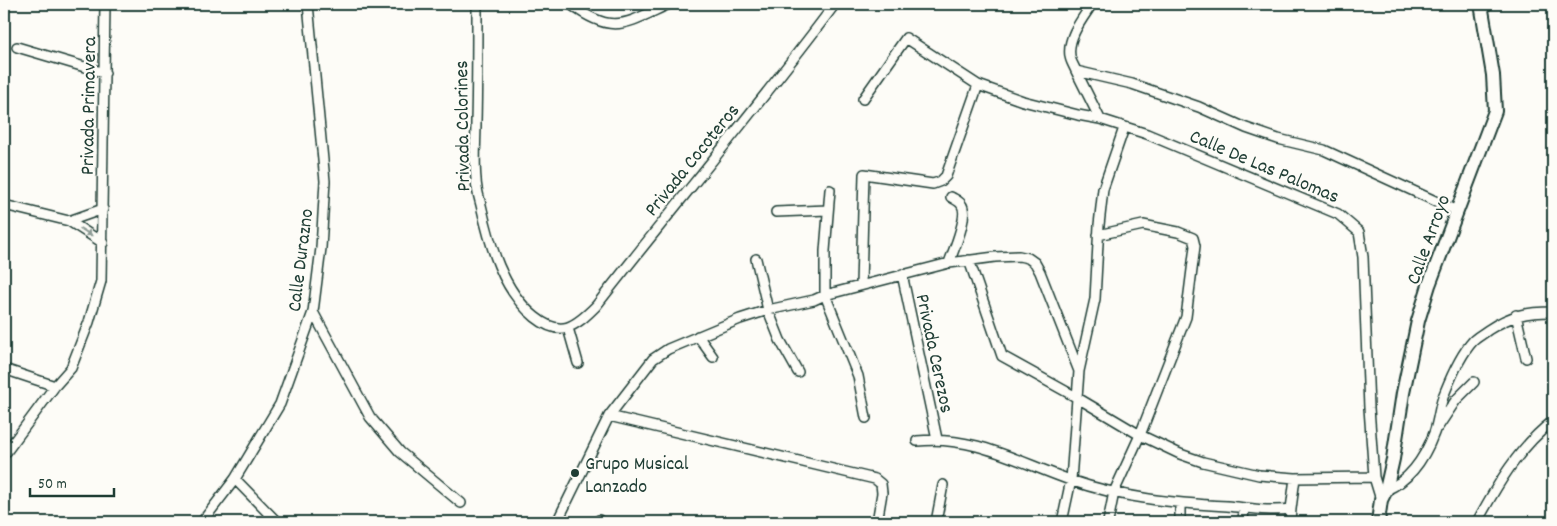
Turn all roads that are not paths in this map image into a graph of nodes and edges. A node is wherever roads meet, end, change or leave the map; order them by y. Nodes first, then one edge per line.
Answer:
1 (105, 4) edge
2 (308, 4) edge
3 (477, 4) edge
4 (570, 4) edge
5 (669, 4) edge
6 (835, 4) edge
7 (1092, 4) edge
8 (1481, 4) edge
9 (17, 47) dead end
10 (1076, 71) junction
11 (104, 73) junction
12 (978, 85) junction
13 (863, 99) dead end
14 (1100, 119) junction
15 (1124, 128) junction
16 (830, 190) dead end
17 (951, 197) dead end
18 (4, 204) edge
19 (103, 209) junction
20 (828, 210) junction
21 (1457, 211) junction
22 (776, 212) dead end
23 (69, 221) junction
24 (1098, 235) junction
25 (103, 243) junction
26 (756, 259) dead end
27 (969, 260) junction
28 (949, 263) junction
29 (902, 274) junction
30 (861, 285) junction
31 (826, 295) junction
32 (768, 310) junction
33 (312, 312) junction
34 (1553, 312) edge
35 (1516, 315) junction
36 (568, 328) junction
37 (698, 336) junction
38 (713, 357) dead end
39 (1526, 358) dead end
40 (578, 363) dead end
41 (4, 369) edge
42 (1079, 371) junction
43 (798, 372) dead end
44 (1474, 382) dead end
45 (55, 386) junction
46 (1076, 397) junction
47 (609, 416) junction
48 (866, 418) dead end
49 (1553, 421) edge
50 (1435, 432) junction
51 (1140, 435) junction
52 (937, 439) junction
53 (917, 441) dead end
54 (4, 455) edge
55 (1374, 477) junction
56 (1295, 478) junction
57 (235, 479) junction
58 (1071, 480) junction
59 (943, 485) dead end
60 (1114, 492) junction
61 (1384, 495) junction
62 (461, 504) dead end
63 (1180, 504) junction
64 (1244, 508) junction
65 (1291, 509) junction
66 (202, 522) edge
67 (277, 522) edge
68 (560, 522) edge
69 (877, 522) edge
70 (936, 522) edge
71 (1062, 522) edge
72 (1108, 522) edge
73 (1180, 522) edge
74 (1243, 522) edge
75 (1290, 522) edge
76 (1378, 522) edge
77 (1477, 522) edge

1 - 11 street, Privada Primavera
2 - 33 street, Calle Durazno
3 - 36 street, Privada Colorines
4 - 5 street
6 - 36 street, Privada Cocoteros
7 - 10 street
8 - 21 street, Calle Arroyo
9 - 11 street
10 - 14 street
10 - 21 street
11 - 19 street, Privada Primavera
12 - 13 street, Calle De Las Palomas
12 - 14 street, Calle De Las Palomas
12 - 30 street
14 - 15 street, Calle De Las Palomas
15 - 24 street
15 - 55 street, Calle De Las Palomas
16 - 20 street
17 - 28 street
18 - 23 street
19 - 23 street
19 - 25 street, Privada Primavera
20 - 22 street
20 - 31 street
21 - 61 street, Calle Arroyo
23 -> 25 street
24 - 42 street
24 - 51 street
25 - 45 street, Privada Primavera
26 - 32 street
27 - 28 street
27 - 42 street
27 - 46 street
28 - 29 street
29 - 30 street
29 - 52 street, Privada Cerezos
30 - 31 street
31 - 32 street
31 - 48 street
32 - 37 street
32 - 43 street
33 - 57 street, Calle Durazno
33 - 62 street
34 - 35 street
35 - 39 street
35 - 50 street
36 - 40 street
37 - 38 street
37 - 47 street
41 - 45 street
42 - 46 street
44 - 50 street
45 - 54 street, Privada Primavera
46 - 51 street
46 - 58 street
47 - 68 street
47 - 69 street
49 - 77 street
50 - 61 street
51 - 56 street
51 - 60 street
52 - 53 street
52 - 58 street
55 - 56 street
55 - 61 street, Calle De Las Palomas
56 - 65 street
57 - 66 street, Calle Durazno
57 - 67 street
58 - 60 street
58 - 71 street
59 - 70 street
60 - 63 street
60 - 72 street
61 - 76 street, Calle Arroyo
63 - 64 street
63 - 73 street
64 - 65 street
64 - 74 street
65 - 75 street

